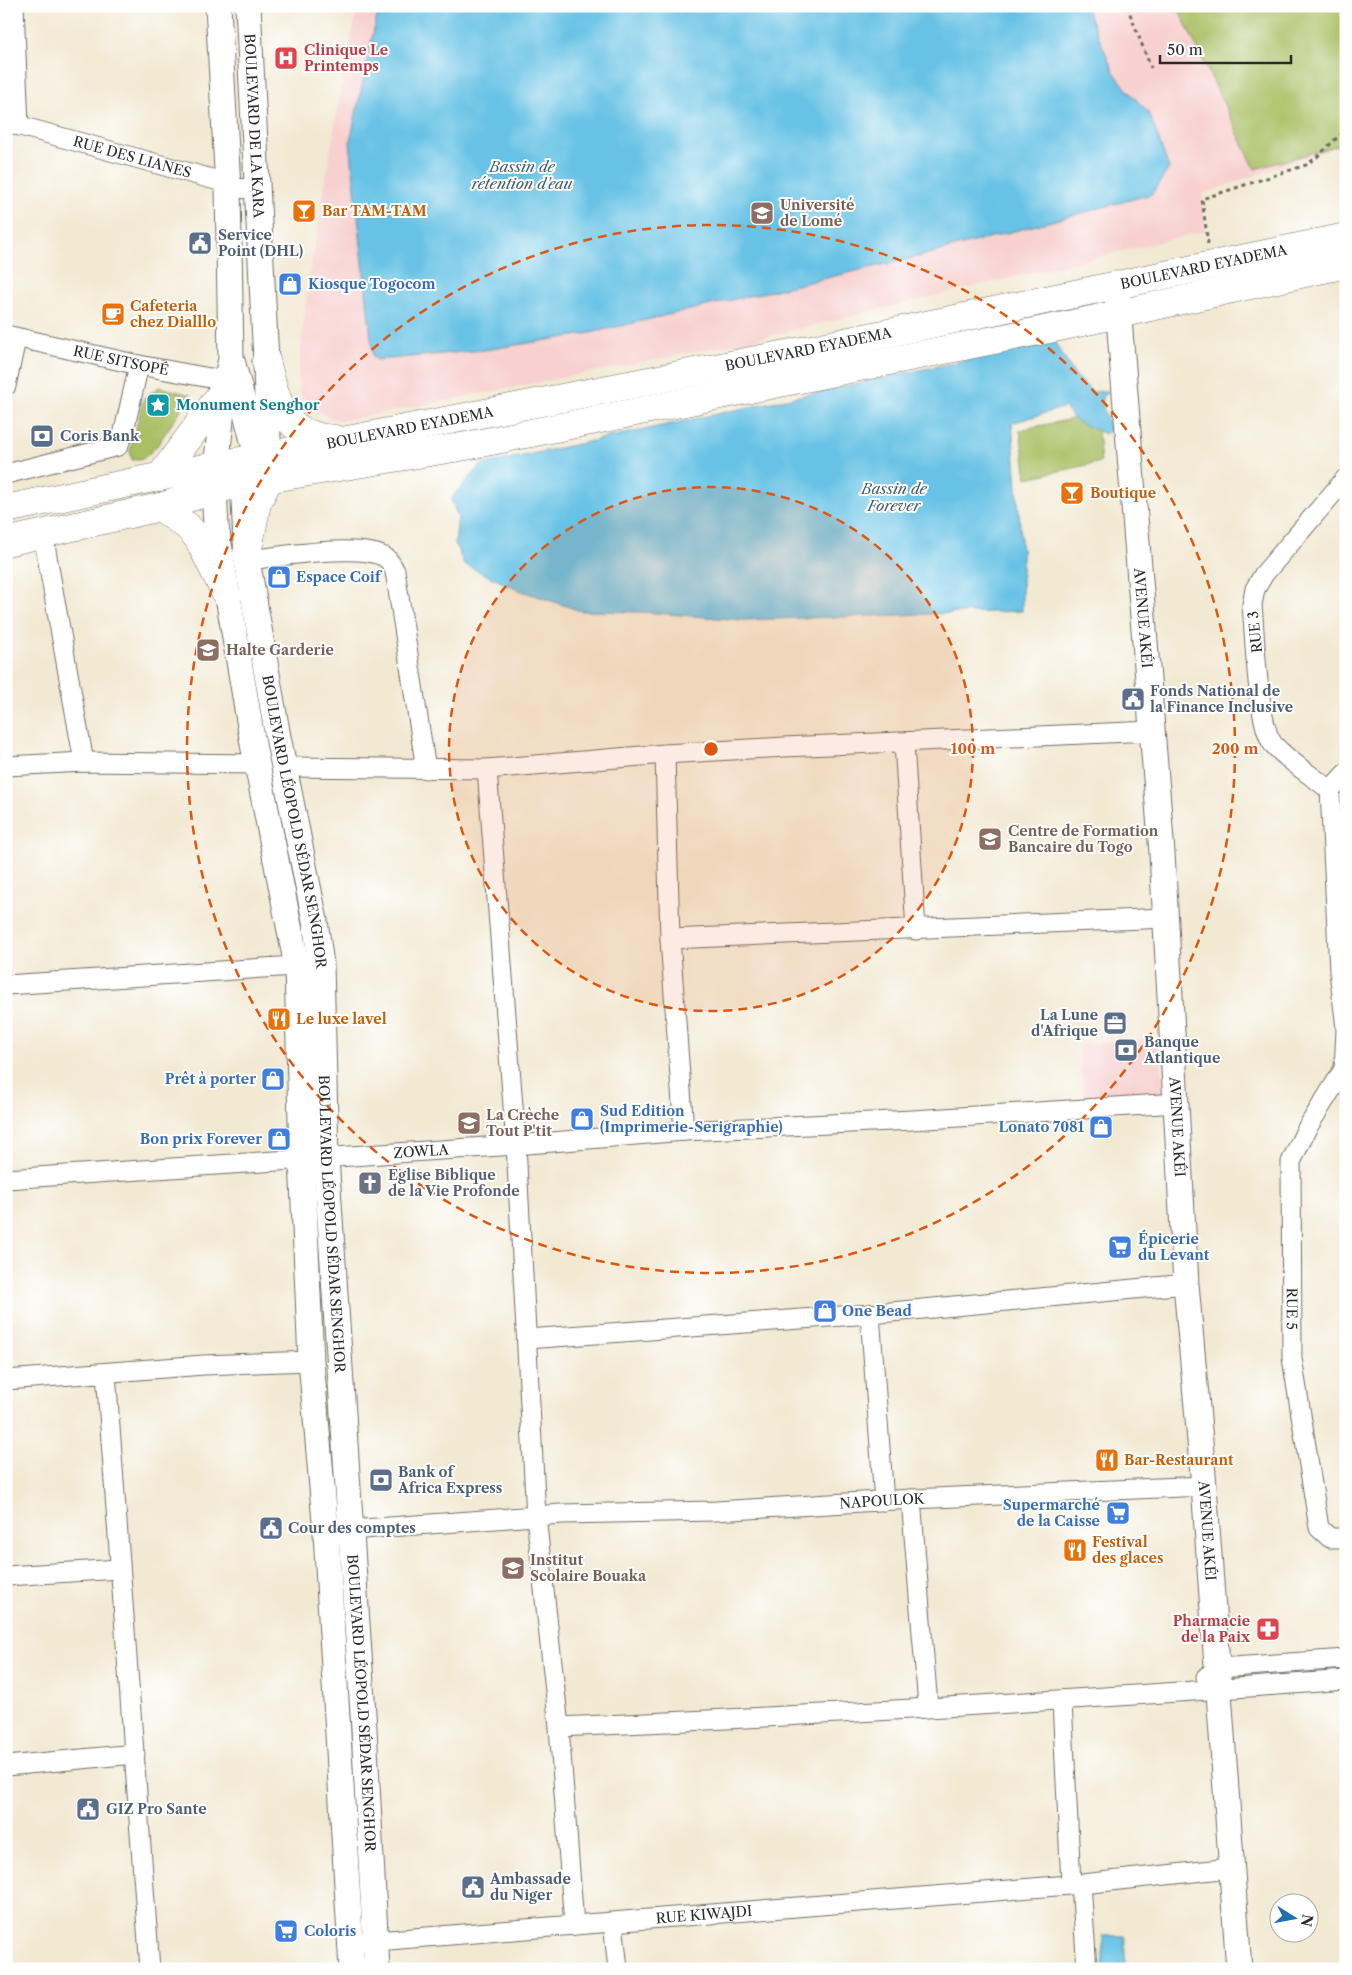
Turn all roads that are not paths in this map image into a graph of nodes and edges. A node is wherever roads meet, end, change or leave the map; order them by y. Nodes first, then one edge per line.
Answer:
1 (14, 6) edge
2 (218, 6) edge
3 (248, 6) edge
4 (13, 124) edge
5 (228, 188) junction
6 (258, 189) junction
7 (1346, 237) edge
8 (1346, 264) edge
9 (1115, 285) junction
10 (1120, 314) junction
11 (11, 337) edge
12 (266, 361) junction
13 (139, 365) junction
14 (230, 377) junction
15 (6, 386) edge
16 (344, 440) junction
17 (247, 472) junction
18 (6, 474) edge
19 (160, 477) junction
20 (1346, 478) edge
21 (160, 507) junction
22 (6, 509) edge
23 (43, 534) junction
24 (6, 542) edge
25 (247, 557) junction
26 (225, 584) junction
27 (1152, 731) junction
28 (904, 743) junction
29 (665, 754) junction
30 (84, 762) junction
31 (257, 764) junction
32 (6, 766) edge
33 (284, 767) junction
34 (426, 769) junction
35 (488, 769) junction
36 (1346, 773) edge
37 (1330, 790) junction
38 (1166, 918) junction
39 (916, 930) junction
40 (670, 939) junction
41 (309, 965) junction
42 (1342, 970) edge
43 (6, 985) edge
44 (1346, 1029) edge
45 (1345, 1070) edge
46 (1177, 1103) junction
47 (684, 1131) junction
48 (516, 1145) junction
49 (326, 1158) junction
50 (302, 1159) junction
51 (6, 1180) edge
52 (1186, 1284) junction
53 (870, 1314) junction
54 (527, 1339) junction
55 (311, 1360) junction
56 (106, 1373) junction
57 (6, 1380) edge
58 (1204, 1486) junction
59 (911, 1499) junction
60 (884, 1501) junction
61 (536, 1516) junction
62 (350, 1529) junction
63 (326, 1533) junction
64 (1346, 1538) edge
65 (120, 1569) junction
66 (6, 1576) edge
67 (1346, 1659) edge
68 (1218, 1679) junction
69 (1346, 1680) edge
70 (1062, 1701) junction
71 (928, 1706) junction
72 (560, 1727) junction
73 (135, 1754) junction
74 (6, 1766) edge
75 (1231, 1868) junction
76 (1070, 1884) junction
77 (613, 1924) junction
78 (574, 1925) junction
79 (350, 1942) junction
80 (375, 1942) junction
81 (150, 1969) edge
82 (352, 1969) edge
83 (377, 1969) edge
84 (618, 1969) edge
85 (1087, 1969) edge
86 (1239, 1969) edge

1 - 4 street
2 - 5 main road
3 - 6 main road, BOULEVARD DE LA KARA
4 - 5 street, RUE DES LIANES
5 - 6 street, RUE DES LIANES
5 - 14 main road
6 - 12 main road, BOULEVARD DE LA KARA
7 - 9 highway, BOULEVARD EYADEMA
8 - 10 highway
9 - 10 main road, AVENUE AKÉI
9 - 16 highway, BOULEVARD EYADEMA
10 - 17 highway
10 - 27 main road, AVENUE AKÉI
11 - 13 street, RUE SITSOPÉ
11 - 15 street
12 - 16 highway
12 - 17 main road, BOULEVARD DE LA KARA
13 - 14 street, RUE SITSOPÉ
13 - 18 street
14 - 17 main road
14 - 17 main road
14 - 19 highway
16 - 17 highway, BOULEVARD EYADEMA
17 - 19 highway, BOULEVARD EYADEMA
17 - 21 highway
17 - 25 highway
17 - 26 main road, BOULEVARD LÉOPOLD SÉDAR SENGHOR
19 - 22 highway, BOULEVARD EYADEMA
20 - 37 street, RUE 3
21 - 23 highway
21 - 26 highway
23 - 24 highway
23 - 30 street
25 - 33 main road, BOULEVARD LÉOPOLD SÉDAR SENGHOR
25 - 34 street
26 - 31 main road, BOULEVARD LÉOPOLD SÉDAR SENGHOR
27 - 28 street
27 - 38 main road, AVENUE AKÉI
28 - 29 street
28 - 39 street
29 - 35 street
29 - 40 street
30 - 31 street
30 - 32 street
31 - 41 main road, BOULEVARD LÉOPOLD SÉDAR SENGHOR
33 - 34 street
33 - 41 main road, BOULEVARD LÉOPOLD SÉDAR SENGHOR
34 - 35 street
35 - 48 street
36 - 37 street
37 - 42 street
38 - 39 street
38 - 46 main road, AVENUE AKÉI
39 - 40 street
40 - 47 street
41 - 43 street
41 - 49 main road, BOULEVARD LÉOPOLD SÉDAR SENGHOR
41 - 50 main road, BOULEVARD LÉOPOLD SÉDAR SENGHOR
42 - 44 street
44 - 45 street
45 - 64 street, RUE 5
46 - 47 street, ZOWLA
46 - 52 main road, AVENUE AKÉI
47 - 48 street, ZOWLA
48 - 49 street, ZOWLA
48 - 54 street
49 - 50 street, ZOWLA
49 - 62 main road, BOULEVARD LÉOPOLD SÉDAR SENGHOR
50 - 51 street, ZOWLA
50 - 55 main road, BOULEVARD LÉOPOLD SÉDAR SENGHOR
52 - 53 street
52 - 58 main road, AVENUE AKÉI
53 - 54 street
53 - 60 street
54 - 61 street
55 - 56 street
55 - 63 main road, BOULEVARD LÉOPOLD SÉDAR SENGHOR
56 - 57 street
56 - 65 street
58 - 59 street, NAPOULOK
58 - 68 main road, AVENUE AKÉI
59 - 60 street, NAPOULOK
59 - 71 street
60 - 61 street, NAPOULOK
61 - 62 street, NAPOULOK
61 - 72 street
62 - 63 street, NAPOULOK
62 - 80 main road, BOULEVARD LÉOPOLD SÉDAR SENGHOR
63 - 79 main road, BOULEVARD LÉOPOLD SÉDAR SENGHOR
65 - 66 street
65 - 73 street
67 - 68 street
68 - 69 street
68 - 70 street
68 - 75 main road, AVENUE AKÉI
70 - 71 street
70 - 76 street
71 - 72 street
72 - 78 street
73 - 74 street
73 - 81 street
75 - 76 street, RUE KIWAJDI
75 - 86 main road, AVENUE AKÉI
76 - 77 street, RUE KIWAJDI
76 - 85 street
77 - 78 street, RUE KIWAJDI
77 - 84 street
78 - 80 street, RUE KIWAJDI
79 - 80 street, RUE KIWAJDI
79 - 82 main road, BOULEVARD LÉOPOLD SÉDAR SENGHOR
80 - 83 main road, BOULEVARD LÉOPOLD SÉDAR SENGHOR

